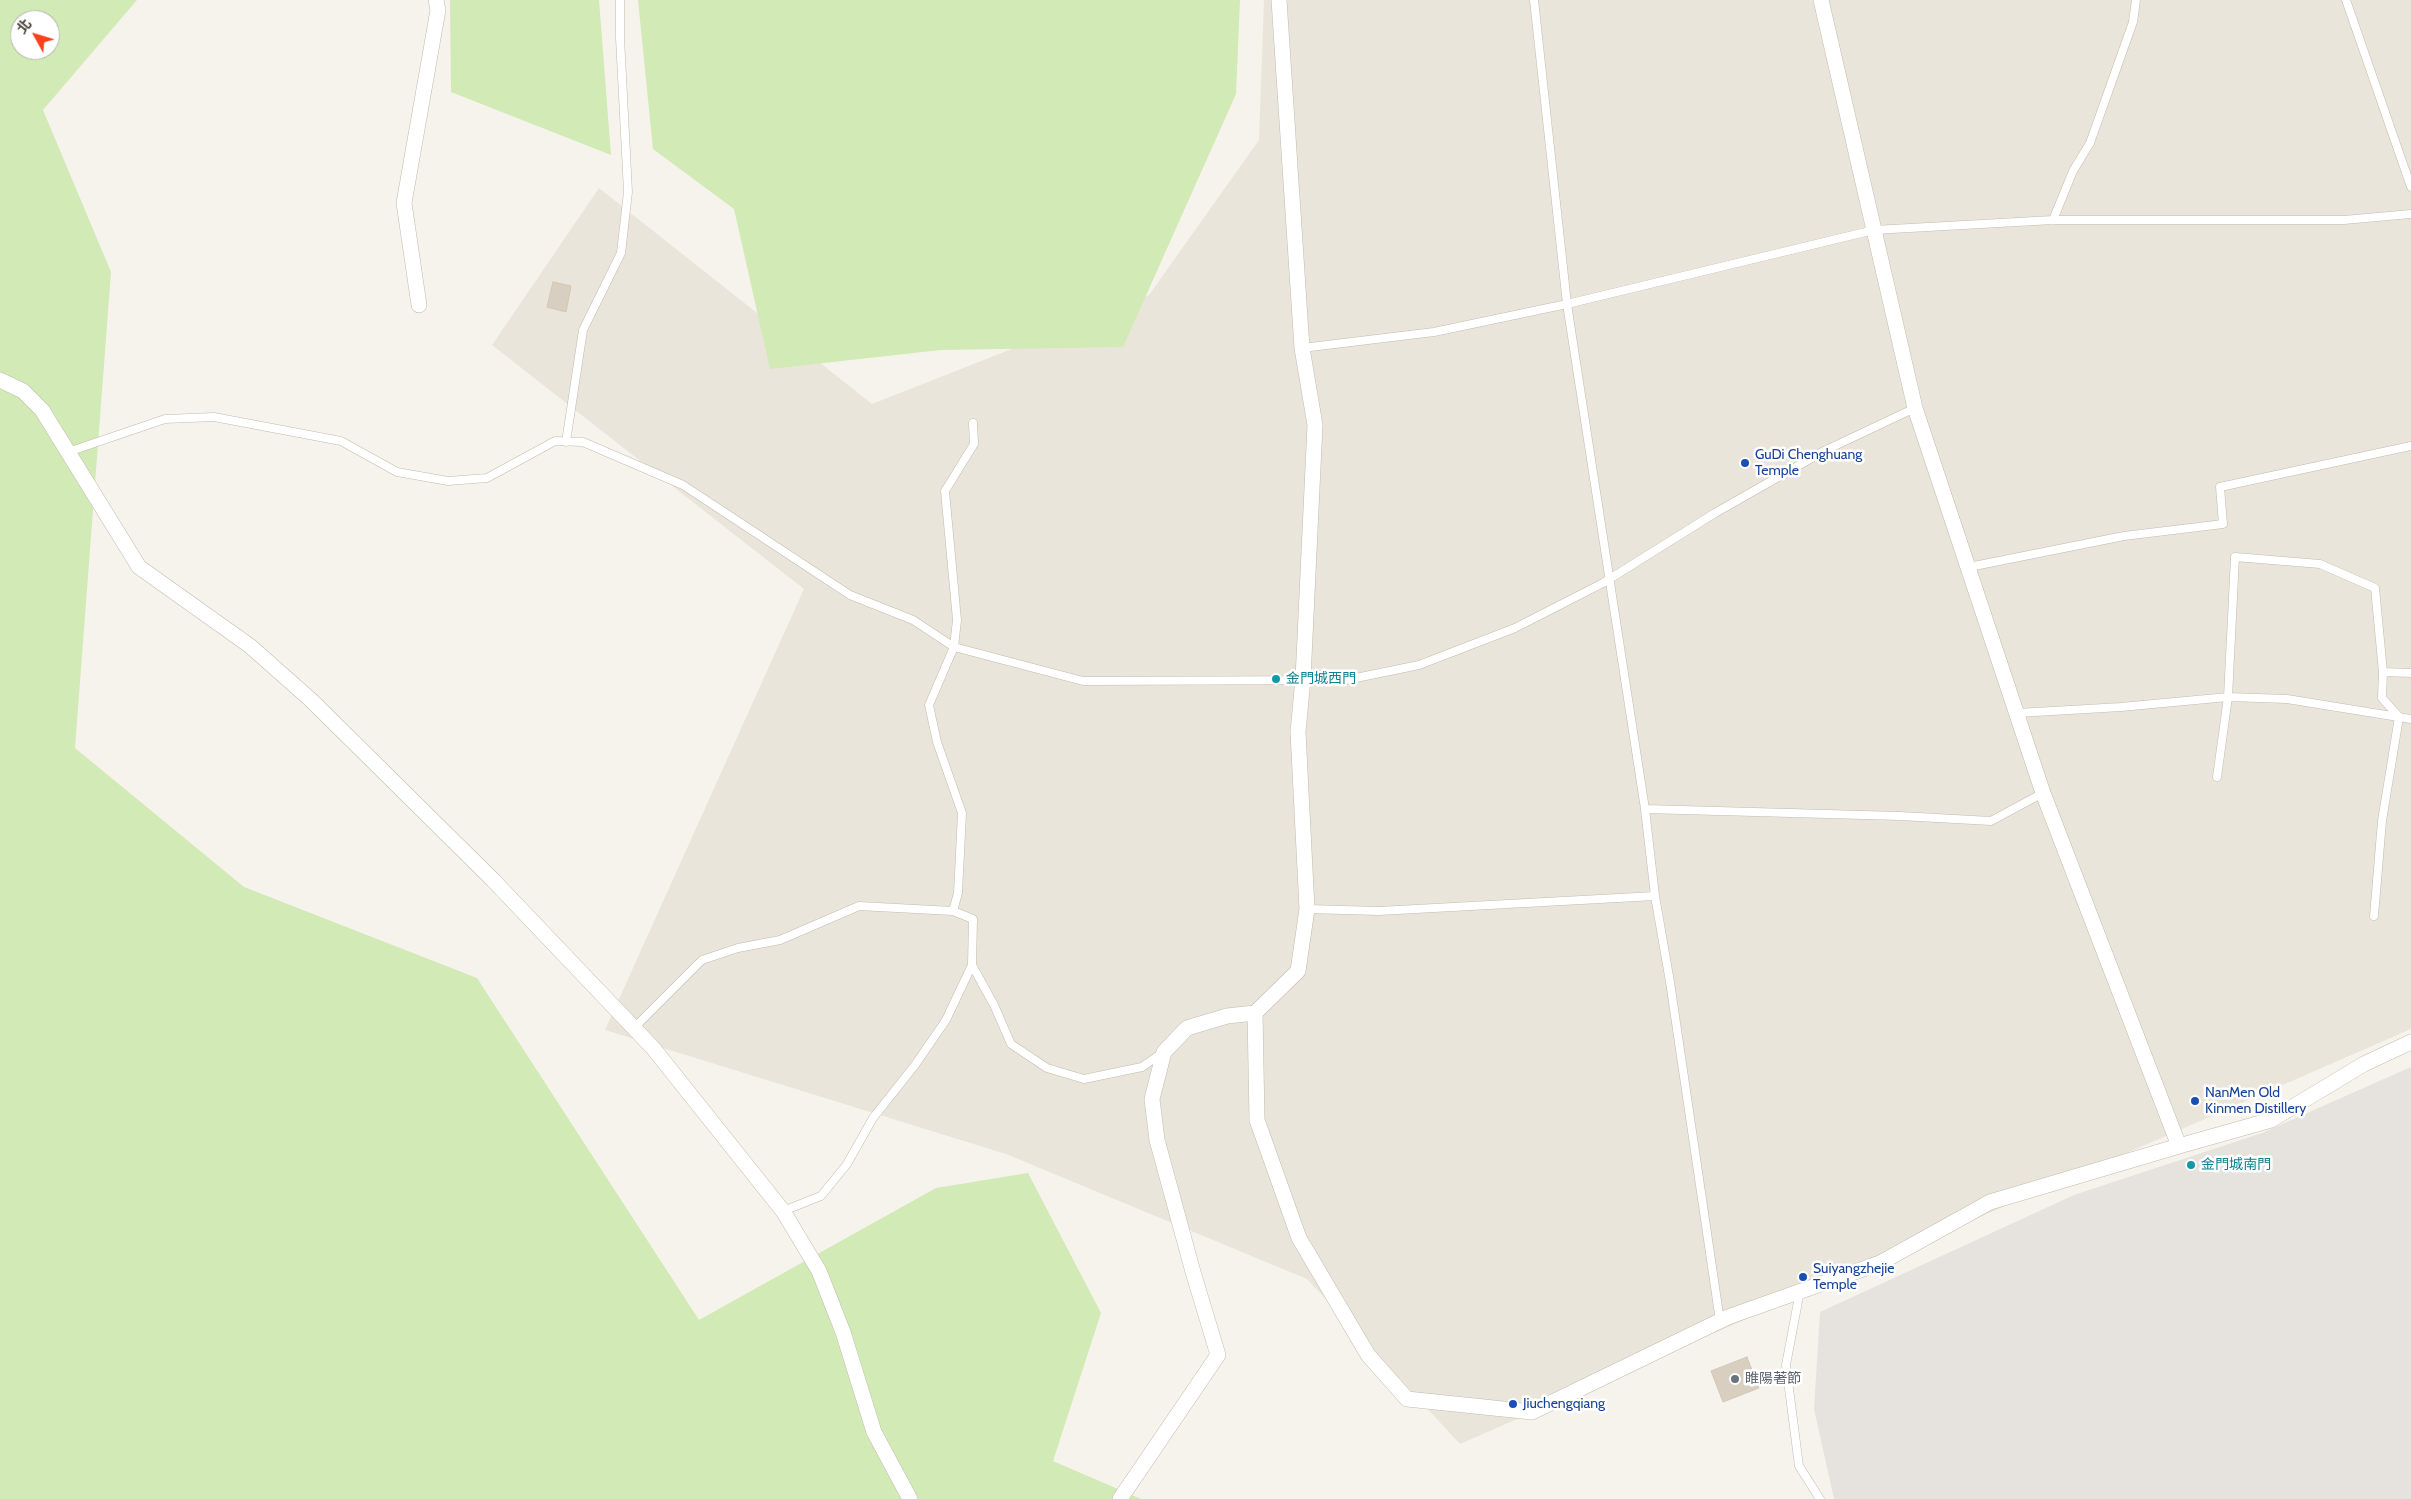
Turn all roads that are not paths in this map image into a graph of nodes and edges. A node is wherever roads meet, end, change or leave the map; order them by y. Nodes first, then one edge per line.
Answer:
1 (436, 0) edge
2 (620, 0) edge
3 (1279, 0) edge
4 (1534, 0) edge
5 (1821, 0) edge
6 (2136, 0) edge
7 (2346, 0) edge
8 (2411, 187) edge
9 (2411, 214) edge
10 (2053, 220) junction
11 (1874, 230) junction
12 (1568, 304) junction
13 (419, 306) dead end
14 (1302, 348) junction
15 (0, 380) edge
16 (1915, 408) junction
17 (973, 423) dead end
18 (566, 442) junction
19 (2411, 446) edge
20 (68, 452) junction
21 (1969, 567) junction
22 (1608, 579) junction
23 (954, 647) junction
24 (2383, 672) junction
25 (2411, 673) edge
26 (1303, 679) junction
27 (2228, 697) junction
28 (2018, 713) junction
29 (2399, 717) junction
30 (2411, 719) edge
31 (2217, 777) dead end
32 (2043, 793) junction
33 (1645, 809) junction
34 (1655, 896) junction
35 (1307, 909) junction
36 (953, 912) junction
37 (2374, 916) dead end
38 (972, 965) junction
39 (1254, 1013) junction
40 (634, 1028) junction
41 (2411, 1042) edge
42 (1164, 1052) junction
43 (2179, 1146) junction
44 (784, 1210) junction
45 (1800, 1291) junction
46 (1720, 1320) junction
47 (910, 1499) edge
48 (1120, 1499) edge
49 (1820, 1499) edge

1 - 13 street
2 - 18 lane
3 - 14 street
4 - 12 lane
5 - 11 street
6 - 10 lane
7 - 8 lane
9 - 10 lane
10 - 11 lane
11 - 12 lane
11 - 16 street
12 - 14 lane
12 - 22 lane
14 - 26 street
15 - 20 street
16 - 21 street
16 - 22 lane
17 - 23 lane
18 - 20 lane
18 - 23 lane
19 - 21 lane
20 - 40 street
21 - 28 street
22 - 26 lane
22 - 33 lane
23 - 26 lane
23 - 36 lane
24 - 25 lane
24 - 27 lane
24 - 29 lane
26 - 35 street
27 - 28 lane
27 - 29 lane
27 - 31 lane
28 - 32 street
29 - 30 lane
29 - 37 lane
32 - 33 lane
32 - 43 street
33 - 34 lane
34 - 35 lane
34 - 46 lane
35 - 39 street
36 - 38 lane
36 - 40 lane
38 - 42 lane
38 - 44 lane
39 - 42 street
39 - 46 street
40 - 44 street
41 - 43 street
42 - 48 street
43 - 45 street
44 - 47 street
45 - 46 street
45 - 49 lane

